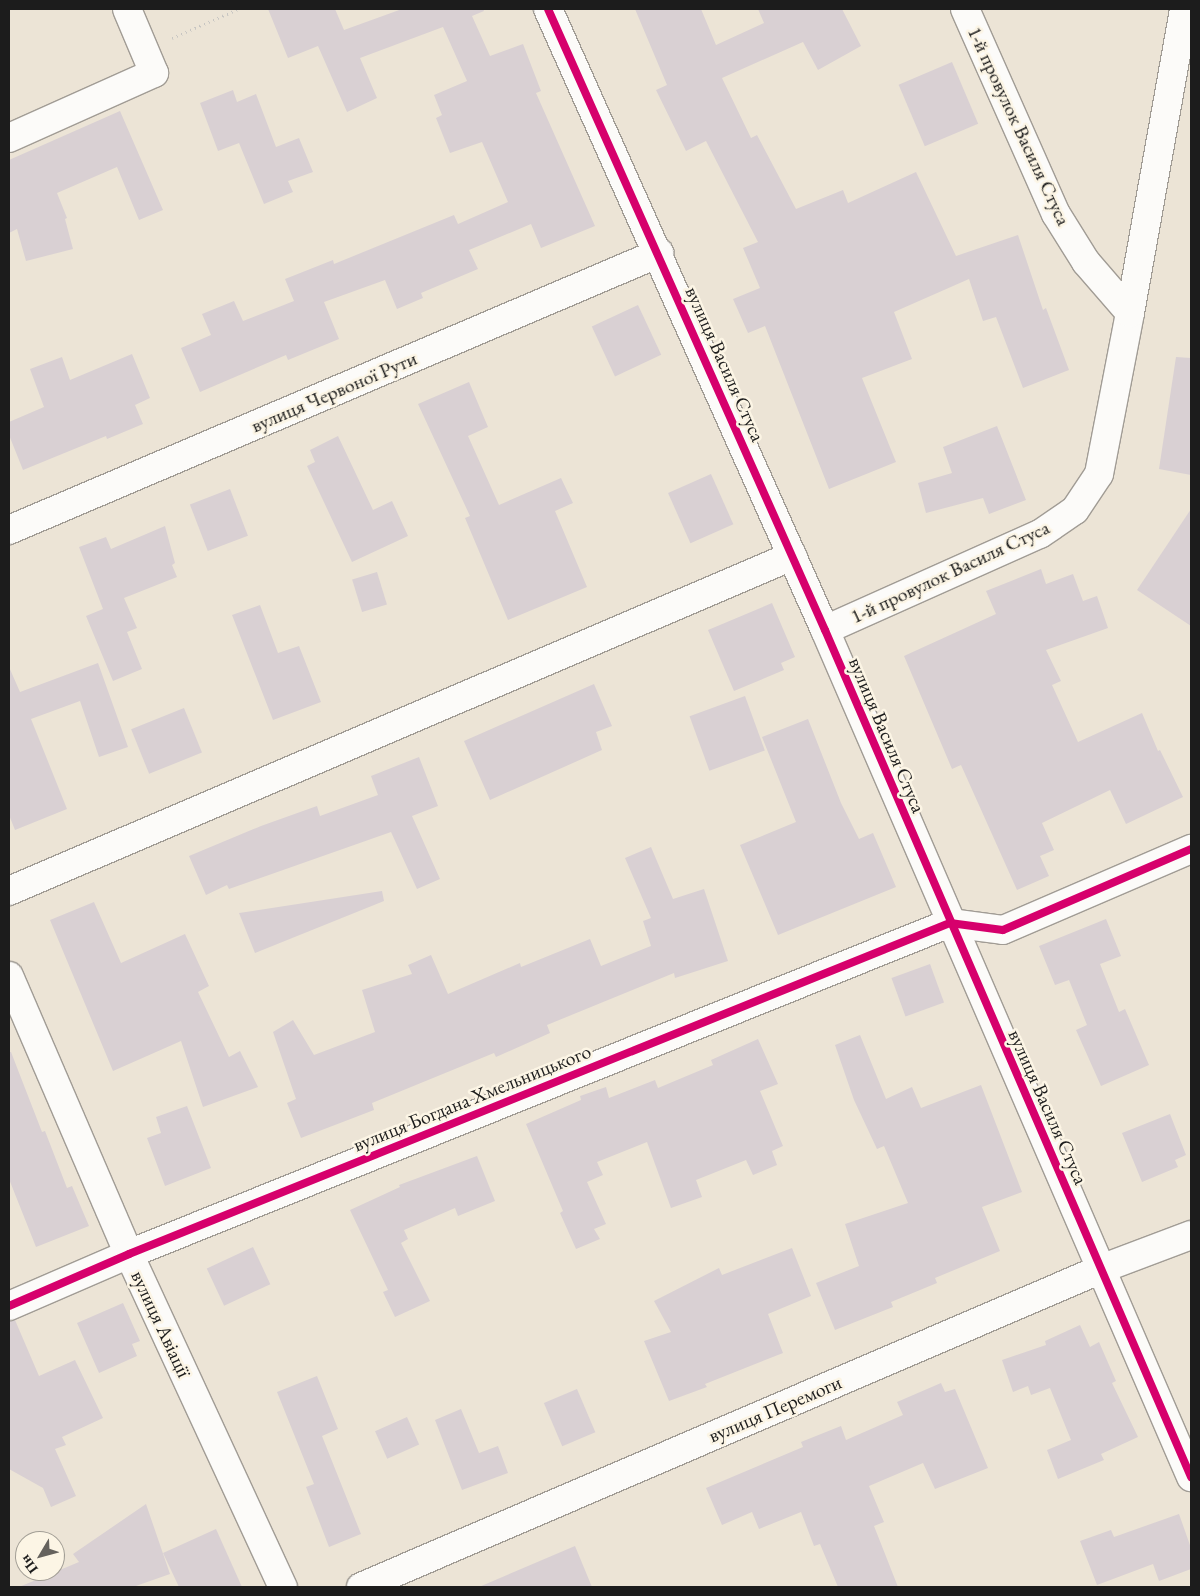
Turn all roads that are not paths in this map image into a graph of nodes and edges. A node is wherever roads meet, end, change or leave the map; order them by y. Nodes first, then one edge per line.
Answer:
1 (127, 9) edge
2 (548, 9) edge
3 (966, 9) edge
4 (1184, 9) edge
5 (9, 138) edge
6 (659, 253) junction
7 (1130, 313) junction
8 (9, 530) edge
9 (792, 556) junction
10 (825, 630) junction
11 (1191, 850) edge
12 (9, 891) edge
13 (950, 923) junction
14 (9, 976) edge
15 (1191, 1235) edge
16 (129, 1254) junction
17 (1101, 1268) junction
18 (9, 1306) edge
19 (1191, 1476) edge
20 (283, 1587) edge
21 (361, 1587) edge

1 - 5 street
2 - 6 street, вулиця Василя Стуса
3 - 7 street, 1-й провулок Василя Стуса
4 - 7 street, 1-й провулок Василя Стуса
6 - 8 street, вулиця Червоної Рути
6 - 9 street, вулиця Василя Стуса
7 - 10 street, 1-й провулок Василя Стуса
9 - 10 street, вулиця Василя Стуса
9 - 12 street
10 - 13 street, вулиця Василя Стуса
11 - 13 street
13 - 16 street, вулиця Богдана Хмельницького
13 - 17 street, вулиця Василя Стуса
14 - 16 street, вулиця Авіації
15 - 17 street, вулиця Перемоги
16 - 18 street, вулиця Богдана Хмельницького
16 - 20 street, вулиця Авіації
17 - 19 street, вулиця Василя Стуса
17 - 21 street, вулиця Перемоги

